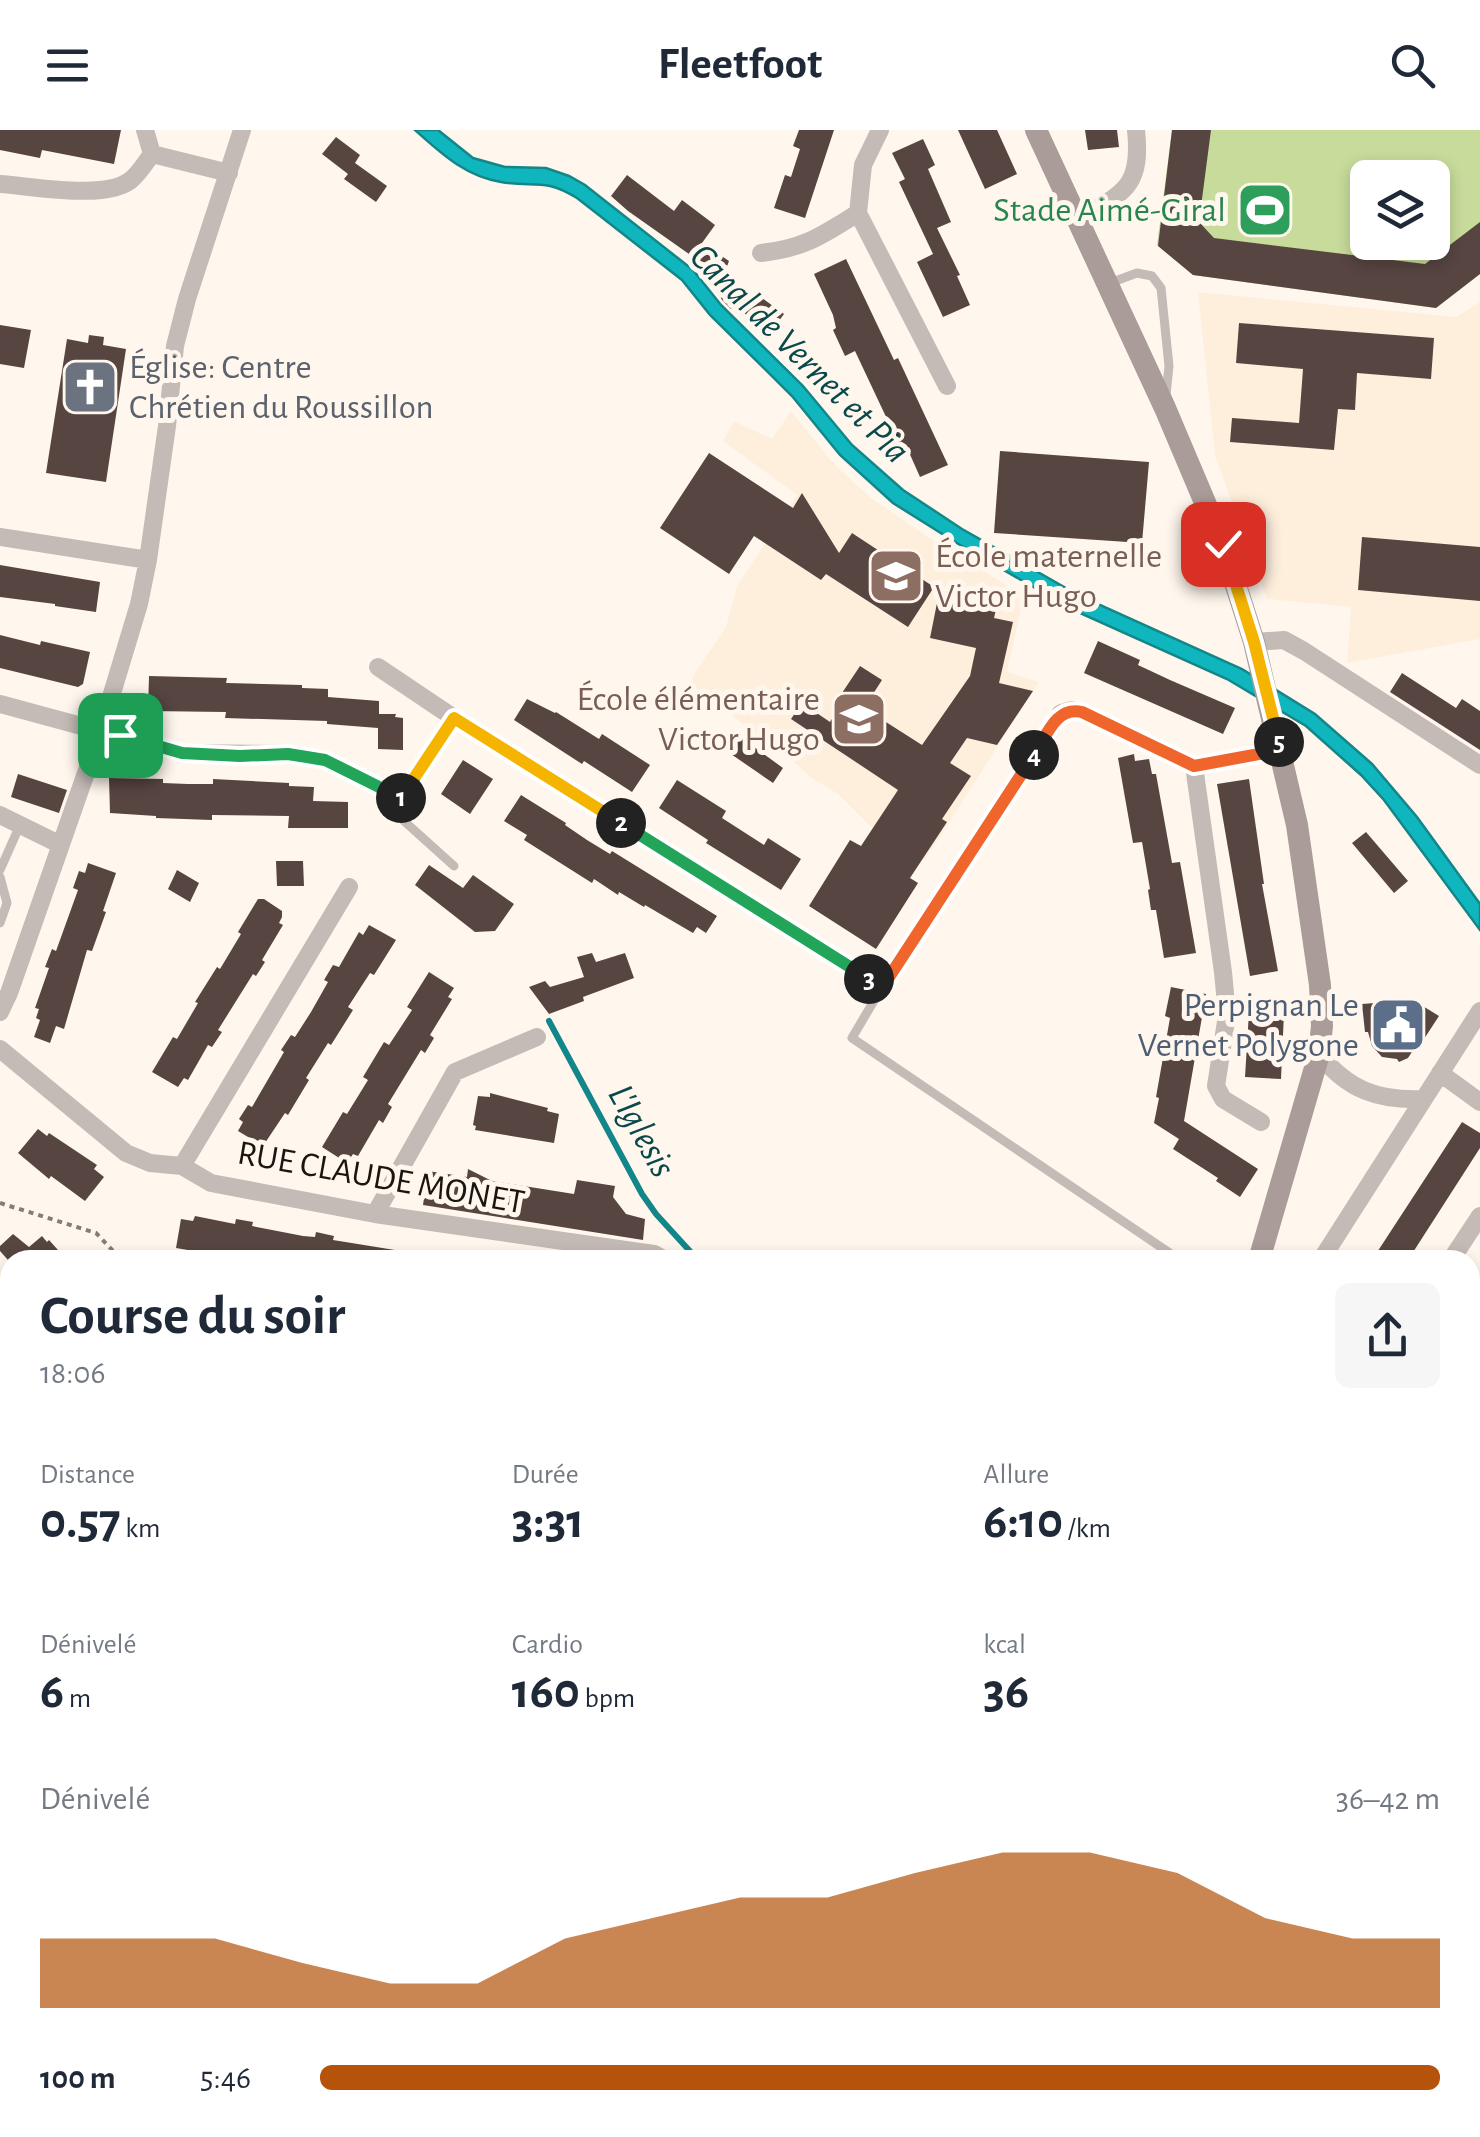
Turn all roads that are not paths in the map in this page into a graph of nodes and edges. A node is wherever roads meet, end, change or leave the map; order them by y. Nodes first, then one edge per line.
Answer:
1 (145, 130) edge
2 (242, 130) edge
3 (880, 130) edge
4 (1036, 130) edge
5 (1136, 130) edge
6 (152, 154) junction
7 (229, 173) junction
8 (0, 184) edge
9 (858, 213) junction
10 (1078, 220) junction
11 (761, 253) dead end
12 (1107, 284) junction
13 (946, 386) dead end
14 (1166, 408) junction
15 (0, 537) edge
16 (148, 560) junction
17 (1254, 642) junction
18 (378, 668) dead end
19 (0, 704) edge
20 (454, 718) junction
21 (101, 730) junction
22 (1281, 750) junction
23 (1480, 765) edge
24 (1194, 766) junction
25 (402, 798) junction
26 (0, 815) edge
27 (20, 825) junction
28 (60, 845) junction
29 (454, 866) dead end
30 (0, 874) edge
31 (349, 887) dead end
32 (0, 923) edge
33 (882, 988) junction
34 (1480, 1011) edge
35 (0, 1012) edge
36 (538, 1036) dead end
37 (0, 1049) edge
38 (1319, 1054) junction
39 (1440, 1073) junction
40 (1424, 1099) junction
41 (1480, 1102) edge
42 (1261, 1122) dead end
43 (182, 1166) junction
44 (375, 1214) junction
45 (1480, 1216) edge
46 (613, 1250) edge
47 (1165, 1250) edge
48 (1262, 1250) edge
49 (1327, 1250) edge
50 (1458, 1250) edge

1 - 6 street
2 - 7 street
3 - 9 street
4 - 10 street
5 - 10 street
6 - 7 street
6 - 8 street
7 - 16 street
9 - 11 street
9 - 13 street
10 - 12 street
12 - 14 street
12 - 14 lane
14 - 17 street
15 - 16 street
16 - 21 street
17 - 22 street
17 - 23 street
18 - 20 street
19 - 21 street
20 - 25 street
20 - 33 street
21 - 25 street
21 - 28 street
22 - 24 street
22 - 38 street
24 - 33 street
24 - 42 street
25 - 29 lane
26 - 27 street
27 - 28 street
27 - 30 lane
28 - 35 street
30 - 32 lane
31 - 43 street
33 - 47 lane
34 - 39 street
36 - 44 street
37 - 43 street, RUE CLAUDE MONET
38 - 40 street
38 - 48 street
39 - 40 street
39 - 41 street
40 - 49 street
43 - 44 street, RUE CLAUDE MONET
44 - 46 street, RUE CLAUDE MONET
45 - 50 street

